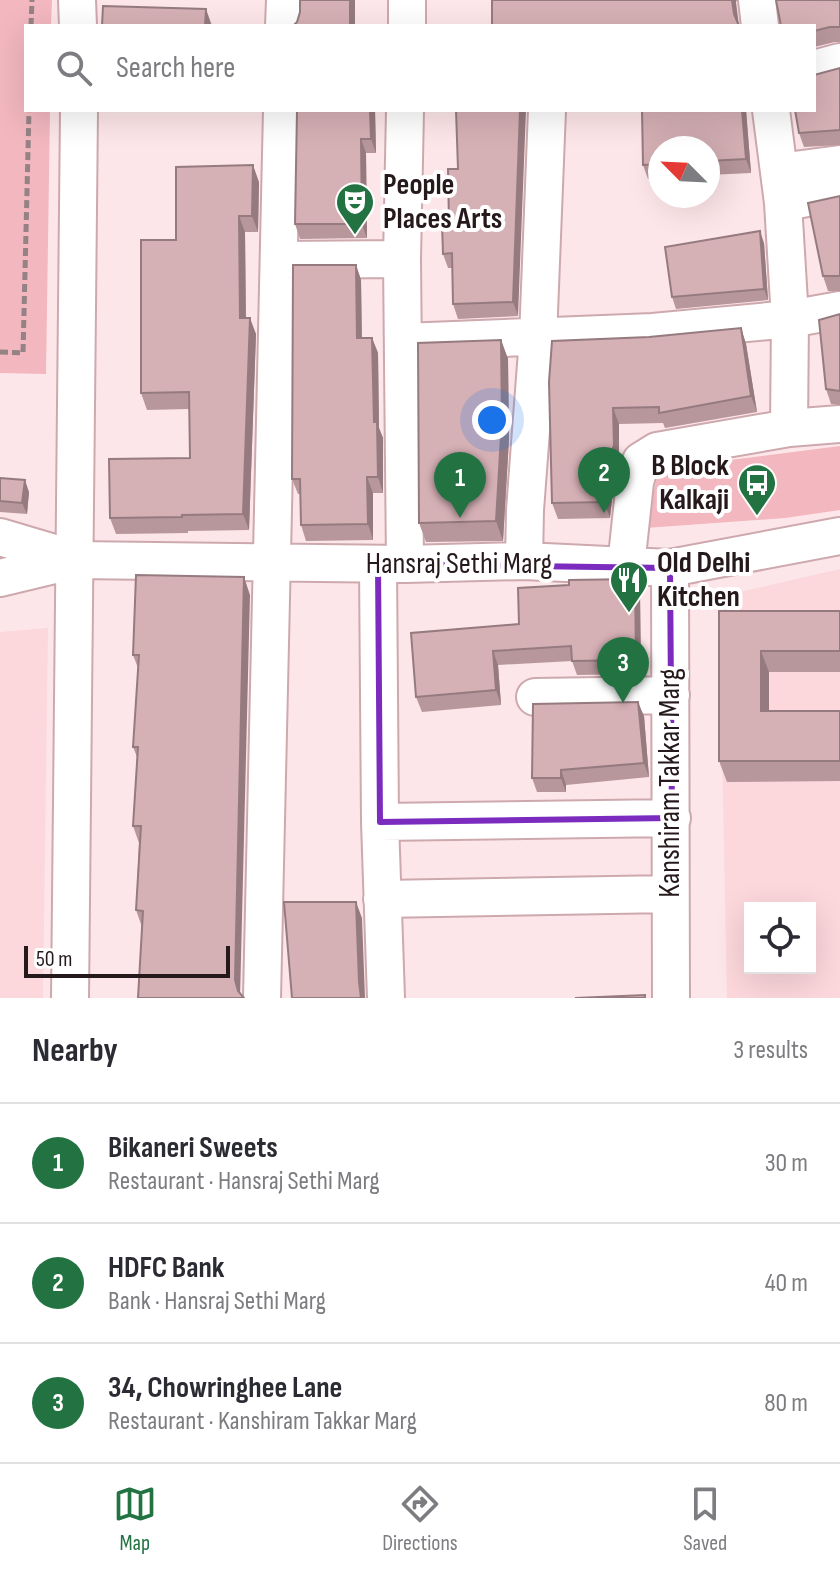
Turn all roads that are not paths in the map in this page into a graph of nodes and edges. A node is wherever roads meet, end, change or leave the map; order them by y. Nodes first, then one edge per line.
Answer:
1 (77, 0) edge
2 (285, 0) edge
3 (407, 0) edge
4 (757, 0) edge
5 (78, 24) edge
6 (284, 24) edge
7 (407, 24) edge
8 (760, 24) edge
9 (840, 62) edge
10 (816, 68) edge
11 (79, 112) edge
12 (282, 112) edge
13 (405, 112) edge
14 (547, 112) edge
15 (771, 112) edge
16 (840, 164) edge
17 (781, 188) junction
18 (840, 191) edge
19 (402, 259) junction
20 (279, 260) junction
21 (840, 310) edge
22 (790, 319) junction
23 (538, 338) junction
24 (403, 342) junction
25 (840, 424) edge
26 (789, 428) junction
27 (840, 536) edge
28 (0, 537) edge
29 (75, 560) junction
30 (524, 561) junction
31 (272, 564) junction
32 (392, 564) junction
33 (626, 566) junction
34 (670, 568) junction
35 (0, 578) edge
36 (671, 695) junction
37 (535, 697) dead end
38 (672, 818) junction
39 (380, 822) junction
40 (670, 894) junction
41 (382, 899) junction
42 (70, 998) edge
43 (262, 998) edge
44 (386, 998) edge
45 (671, 998) edge

1 - 5 street
2 - 6 street
3 - 7 street
4 - 8 street
9 - 10 street
11 - 29 street
12 - 20 street
13 - 19 street
14 - 23 street
15 - 17 street
16 - 17 street
17 - 18 street
17 - 22 street
19 - 20 street
19 - 24 street
20 - 31 street
21 - 22 street
22 - 23 street
22 - 26 street
23 - 24 street
23 - 30 street
24 - 32 street
25 - 26 street
26 - 33 street
27 - 34 street, Hansraj Sethi Marg
28 - 29 street, Hansraj Sethi Marg
29 - 31 street, Hansraj Sethi Marg
29 - 35 street, Hansraj Sethi Marg
29 - 42 street
30 - 32 street, Hansraj Sethi Marg
30 - 33 street, Hansraj Sethi Marg
31 - 32 street, Hansraj Sethi Marg
31 - 43 street
32 - 39 street
33 - 34 street, Hansraj Sethi Marg
34 - 36 street, Kanshiram Takkar Marg
36 - 37 street
36 - 38 street, Kanshiram Takkar Marg
38 - 39 street
38 - 40 street, Kanshiram Takkar Marg
39 - 41 street
40 - 41 street
40 - 45 street, Kanshiram Takkar Marg
41 - 44 street

